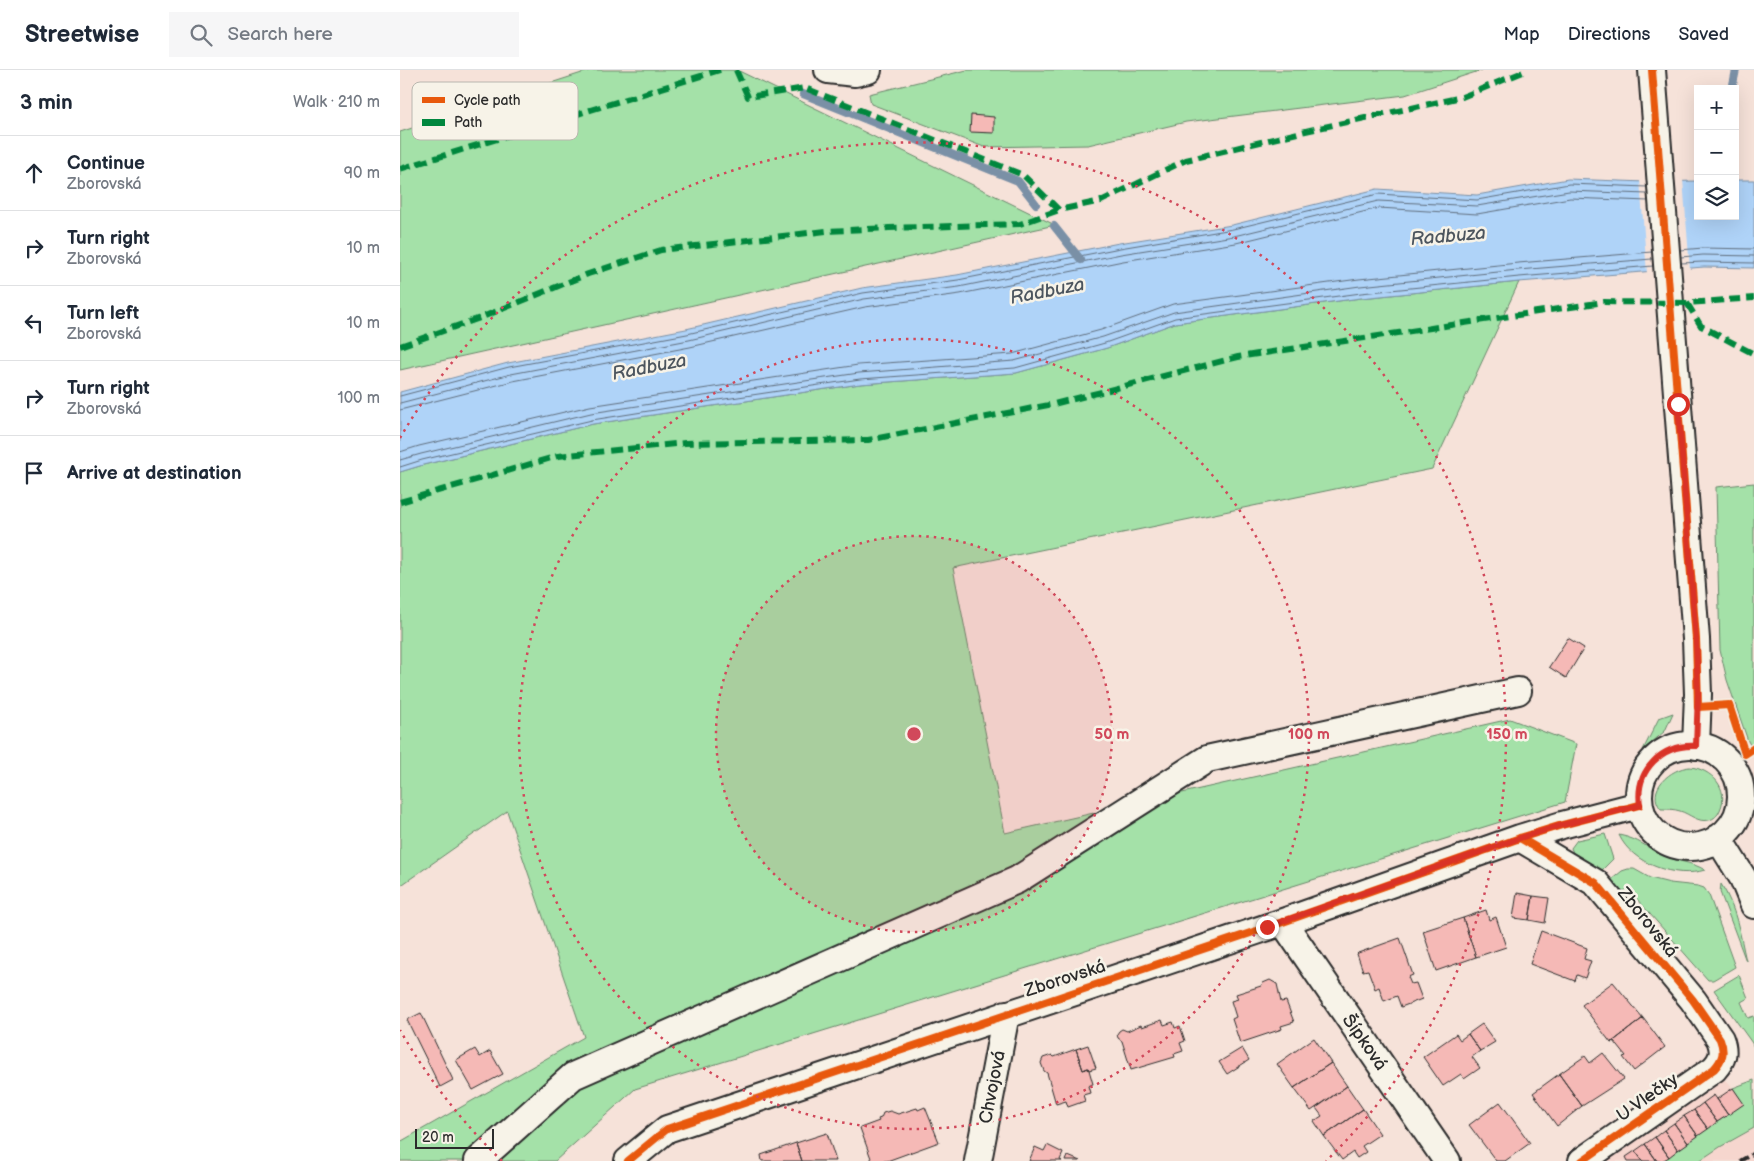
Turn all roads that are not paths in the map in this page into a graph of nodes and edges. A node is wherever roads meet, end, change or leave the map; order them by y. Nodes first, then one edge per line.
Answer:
1 (828, 70) edge
2 (868, 70) edge
3 (1652, 77) edge
4 (1518, 691) dead end
5 (1696, 746) junction
6 (1747, 794) edge
7 (1640, 805) junction
8 (1520, 838) junction
9 (1718, 838) junction
10 (1754, 905) edge
11 (1282, 922) junction
12 (1006, 1014) junction
13 (1723, 1053) joint
14 (478, 1161) edge
15 (628, 1161) edge
16 (978, 1161) edge
17 (1447, 1161) edge
18 (1582, 1161) edge

1 - 2 street
3 - 5 street
4 - 14 street
5 - 6 street
5 - 7 street
6 - 9 street
7 - 8 street, Zborovská
7 - 9 street
8 - 11 street, Zborovská
8 - 13 street, Zborovská
9 - 10 street
11 - 12 street, Zborovská
11 - 17 street, Šípková
12 - 15 street, Zborovská
12 - 16 street, Chvojová
13 - 18 street, U Vlečky

